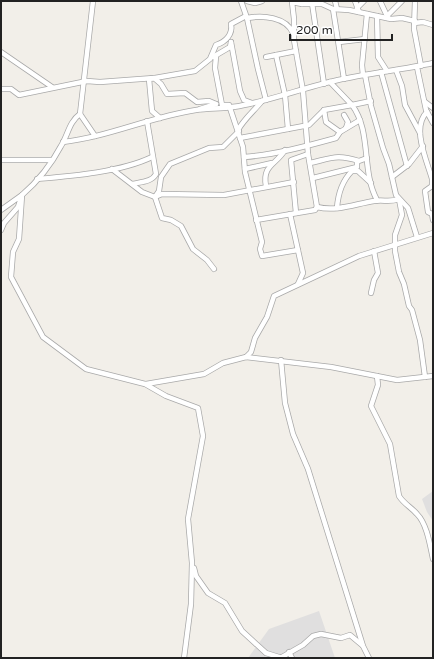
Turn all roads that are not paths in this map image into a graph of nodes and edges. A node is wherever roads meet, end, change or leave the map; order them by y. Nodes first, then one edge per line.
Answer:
1 (93, 1) edge
2 (241, 1) edge
3 (249, 1) edge
4 (262, 1) edge
5 (291, 1) edge
6 (335, 1) edge
7 (355, 1) edge
8 (364, 1) edge
9 (380, 1) edge
10 (402, 1) edge
11 (414, 1) edge
12 (302, 2) edge
13 (312, 3) junction
14 (335, 9) junction
15 (358, 10) junction
16 (367, 14) junction
17 (246, 16) junction
18 (377, 16) junction
19 (388, 17) junction
20 (414, 22) junction
21 (433, 25) edge
22 (231, 34) junction
23 (294, 35) junction
24 (365, 39) junction
25 (231, 42) junction
26 (339, 42) junction
27 (296, 51) junction
28 (1, 52) edge
29 (276, 55) junction
30 (216, 56) junction
31 (266, 57) dead end
32 (210, 59) junction
33 (433, 63) edge
34 (419, 66) junction
35 (396, 70) junction
36 (384, 71) junction
37 (364, 75) junction
38 (149, 79) junction
39 (344, 79) junction
40 (83, 82) junction
41 (330, 82) junction
42 (324, 84) junction
43 (52, 87) junction
44 (1, 89) edge
45 (303, 90) junction
46 (286, 95) junction
47 (264, 100) junction
48 (370, 101) junction
49 (425, 102) junction
50 (252, 103) junction
51 (216, 104) junction
52 (222, 105) junction
53 (243, 105) junction
54 (352, 105) junction
55 (230, 108) junction
56 (433, 108) edge
57 (196, 110) junction
58 (324, 110) junction
59 (426, 112) junction
60 (80, 114) junction
61 (344, 115) dead end
62 (160, 118) junction
63 (360, 120) junction
64 (147, 121) junction
65 (433, 123) edge
66 (307, 126) junction
67 (288, 129) junction
68 (238, 130) junction
69 (346, 130) junction
70 (340, 132) junction
71 (421, 135) junction
72 (95, 136) junction
73 (240, 138) junction
74 (63, 142) junction
75 (308, 146) junction
76 (423, 146) junction
77 (287, 150) junction
78 (308, 154) junction
79 (152, 157) junction
80 (244, 157) junction
81 (367, 158) junction
82 (1, 160) edge
83 (51, 160) junction
84 (291, 160) junction
85 (357, 161) junction
86 (272, 163) junction
87 (310, 163) junction
88 (407, 166) junction
89 (112, 169) junction
90 (245, 169) junction
91 (357, 169) junction
92 (392, 177) junction
93 (313, 178) junction
94 (37, 179) junction
95 (294, 182) junction
96 (132, 184) junction
97 (372, 184) junction
98 (266, 186) junction
99 (249, 190) junction
100 (22, 195) junction
101 (155, 197) junction
102 (399, 199) junction
103 (377, 200) junction
104 (317, 207) junction
105 (337, 208) junction
106 (1, 210) edge
107 (296, 213) junction
108 (290, 214) junction
109 (256, 220) junction
110 (433, 220) edge
111 (1, 230) edge
112 (433, 232) edge
113 (417, 237) junction
114 (396, 243) junction
115 (298, 250) junction
116 (374, 251) junction
117 (214, 269) dead end
118 (297, 284) junction
119 (371, 293) dead end
120 (246, 356) junction
121 (280, 360) junction
122 (377, 376) junction
123 (433, 376) edge
124 (425, 377) junction
125 (145, 384) junction
126 (433, 559) edge
127 (192, 562) junction
128 (363, 646) junction
129 (289, 652) junction
130 (184, 658) edge
131 (282, 658) edge
132 (292, 658) edge
133 (369, 658) edge

1 - 40 street
2 - 17 street
3 - 4 street
3 - 17 street
5 - 12 street
5 - 23 street
6 - 14 street
7 - 15 street
8 - 15 street
9 - 19 street
10 - 19 street
11 - 20 street
12 - 13 street
13 - 14 street
13 - 42 street
14 - 15 street
14 - 26 street
15 - 16 street
16 - 18 street
16 - 24 street
17 - 22 street
17 - 23 street
17 - 47 street
18 - 19 street
18 - 36 street
19 - 20 street
20 - 21 street
20 - 34 street
22 - 25 street
22 - 32 street
23 - 27 street
24 - 26 street
24 - 37 street
25 - 30 street
25 - 50 street
26 - 39 street
27 - 29 street
27 - 45 street
28 - 43 street
29 - 31 street
29 - 46 street
30 - 32 street
30 - 52 street
32 - 38 street
33 - 34 street
34 - 35 street
34 - 49 street
35 - 36 street
35 - 71 street
36 - 37 street
36 - 88 street
37 - 39 street
37 - 48 street
38 - 40 street
38 - 51 street
38 - 62 street
39 - 41 street
40 - 43 street
40 - 60 street
41 - 42 street
41 - 54 street
42 - 45 street
43 - 44 street
45 - 46 street
45 - 66 street
46 - 47 street
46 - 67 street
47 - 50 street
47 - 68 street
48 - 54 street
48 - 92 street
49 - 56 street
49 - 59 street
50 - 53 street
51 - 52 street
51 - 57 street
52 - 53 street
53 - 55 street
54 - 58 street
54 - 63 street
55 - 57 street
55 - 68 street
57 - 62 street
58 - 66 street
58 - 70 street
59 - 65 street
59 - 71 street
60 - 72 street
60 - 74 street
61 - 69 street
62 - 64 street
63 - 69 street
63 - 81 street
64 - 72 street
64 - 79 street
66 - 67 street
66 - 75 street
67 - 73 street
68 - 73 street
68 - 101 street
69 - 70 street
70 - 75 street
71 - 76 street
72 - 74 street
73 - 80 street
74 - 83 street
75 - 77 street
75 - 78 street
76 - 88 street
76 - 110 street
77 - 80 street
77 - 84 street
77 - 86 street
78 - 84 street
78 - 87 street
79 - 89 street
79 - 96 street
80 - 90 street
81 - 85 street
81 - 97 street
82 - 83 street
83 - 94 street
84 - 95 street
85 - 87 street
85 - 91 street
86 - 90 street
86 - 98 street
87 - 93 street
88 - 92 street
89 - 94 street
89 - 96 street
90 - 99 street
91 - 93 street
91 - 97 street
91 - 105 street
92 - 102 street
93 - 104 street
94 - 100 street
95 - 98 street
95 - 107 street
96 - 101 street
97 - 103 street
98 - 99 street
99 - 101 street
99 - 109 street
100 - 106 street
100 - 111 street
100 - 125 street
101 - 117 street
102 - 103 street
102 - 113 street
102 - 114 street
103 - 105 street
104 - 105 street
104 - 107 street
107 - 108 street
108 - 109 street
108 - 115 street
109 - 115 street
112 - 113 street
113 - 114 street
114 - 116 street
114 - 124 street
115 - 118 street
116 - 118 street
116 - 119 street
118 - 120 street
120 - 121 street
120 - 125 street
121 - 122 street
121 - 128 street
122 - 124 street
122 - 126 street
123 - 124 street
125 - 127 street
127 - 130 street
127 - 131 street
128 - 129 street
128 - 133 street
129 - 131 street
129 - 132 street

